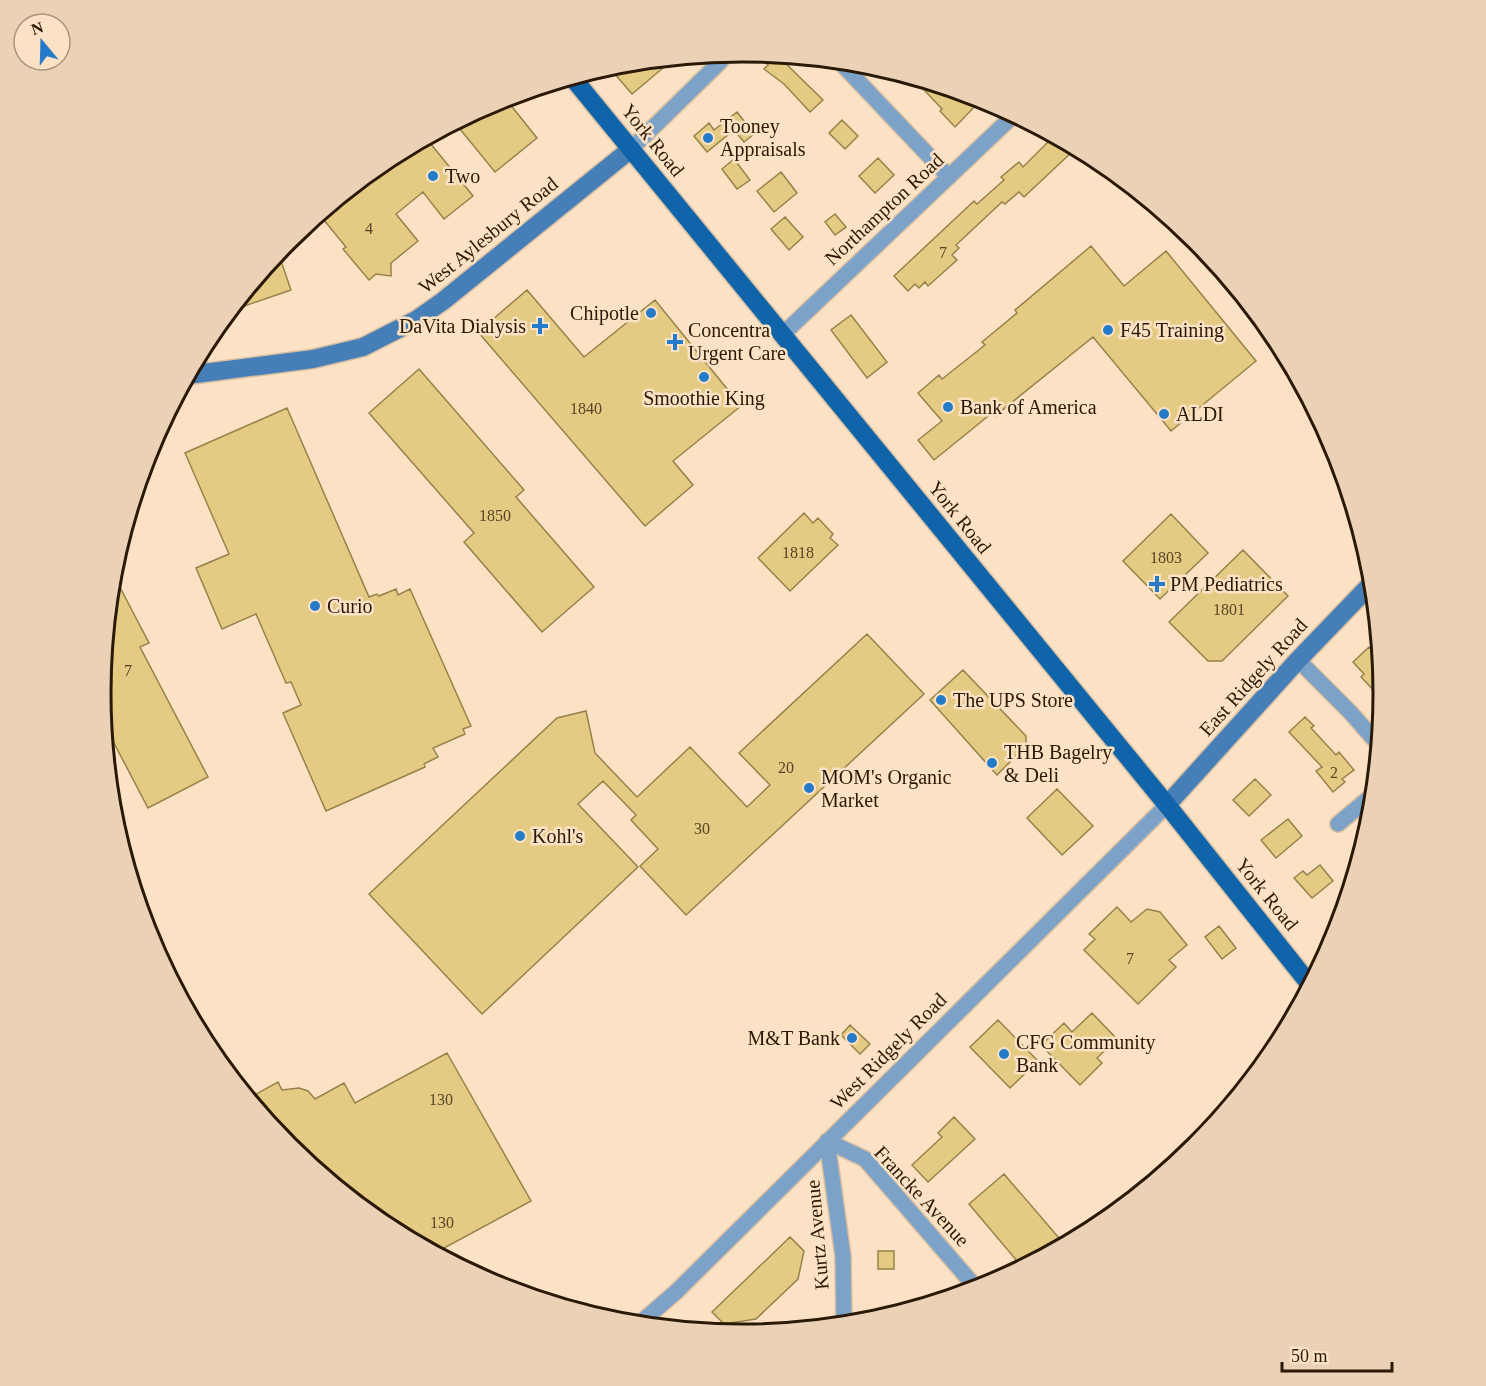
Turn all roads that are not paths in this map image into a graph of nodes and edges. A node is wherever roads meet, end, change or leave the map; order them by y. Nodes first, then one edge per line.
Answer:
1 (720, 63) edge
2 (850, 71) edge
3 (577, 84) edge
4 (1008, 121) edge
5 (631, 150) junction
6 (949, 177) junction
7 (782, 335) junction
8 (198, 374) edge
9 (1365, 590) edge
10 (1299, 660) junction
11 (1373, 738) edge
12 (1364, 802) edge
13 (1167, 805) junction
14 (1338, 824) dead end
15 (1305, 979) edge
16 (827, 1141) junction
17 (971, 1282) edge
18 (843, 1316) edge
19 (648, 1317) edge

1 - 5 street
2 - 6 street
3 - 5 main road, York Road
4 - 6 street, Northampton Road
5 - 7 main road, York Road
5 - 8 street, West Aylesbury Road
6 - 7 street, Northampton Road
7 - 13 main road, York Road
9 - 10 street, East Ridgely Road
10 - 11 street
10 - 13 street, East Ridgely Road
12 - 14 street
13 - 15 main road, York Road
13 - 16 street, West Ridgely Road
16 - 17 street, Francke Avenue
16 - 18 street, Kurtz Avenue
16 - 19 street, West Ridgely Road

